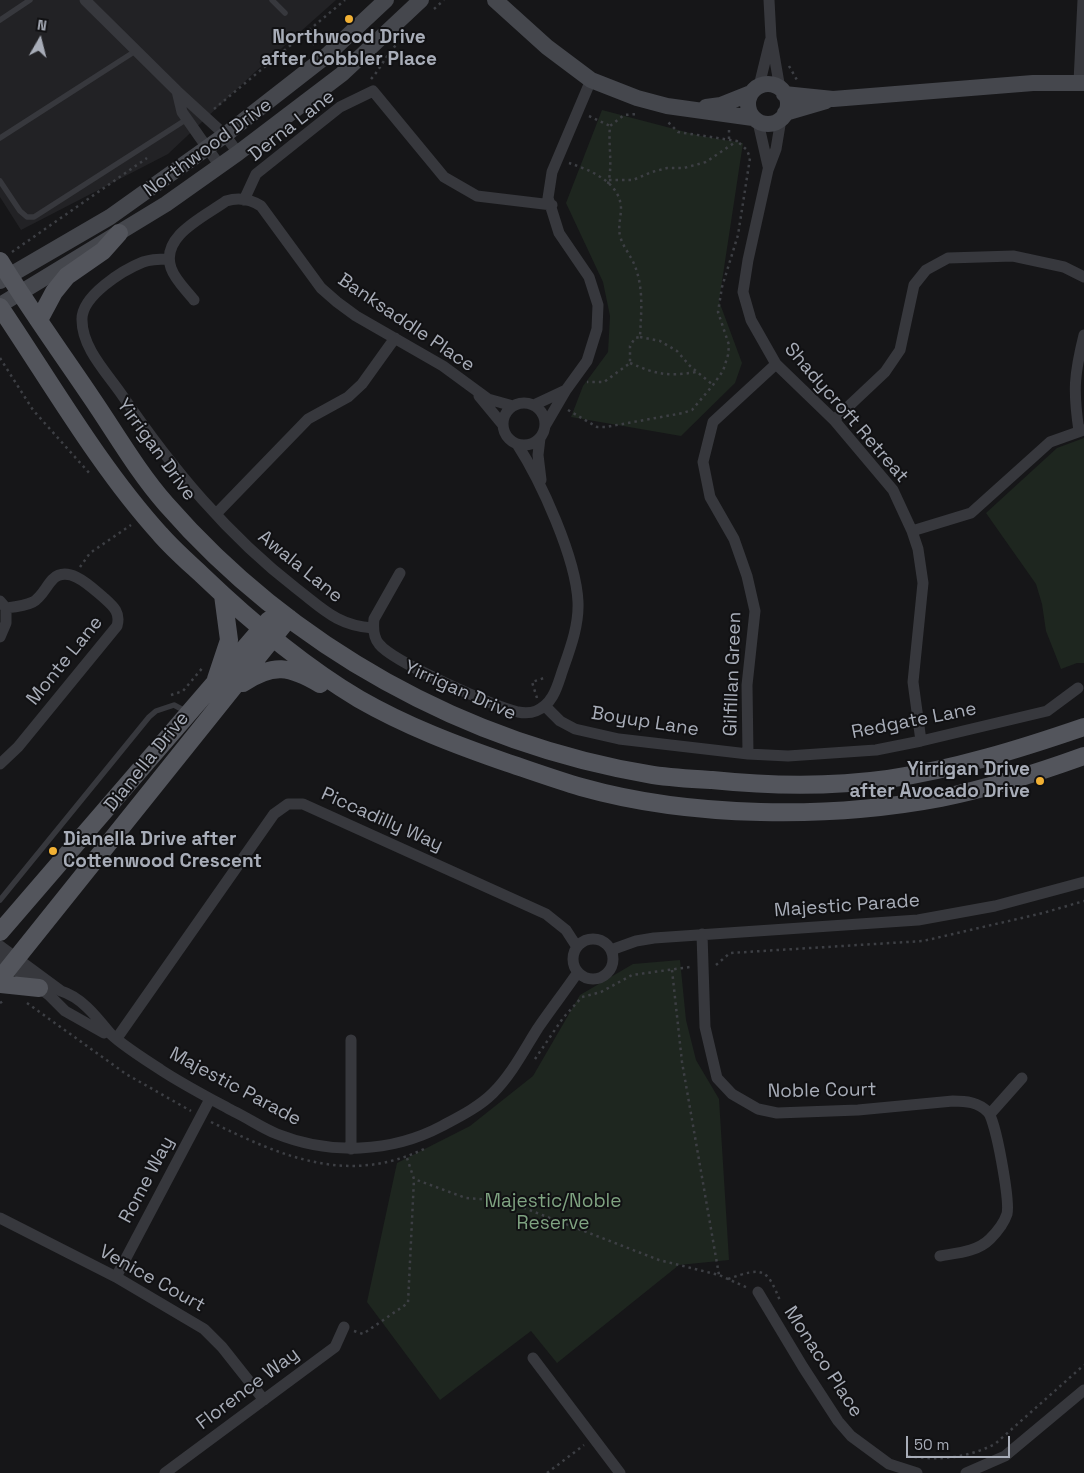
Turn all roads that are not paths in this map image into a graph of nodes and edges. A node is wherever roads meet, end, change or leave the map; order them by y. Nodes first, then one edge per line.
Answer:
1 (30, 0) edge
2 (86, 0) edge
3 (272, 0) edge
4 (386, 0) edge
5 (495, 0) edge
6 (769, 0) edge
7 (1083, 0) edge
8 (425, 7) edge
9 (286, 13) dead end
10 (0, 20) edge
11 (771, 37) junction
12 (136, 50) junction
13 (590, 80) junction
14 (1082, 83) edge
15 (755, 90) junction
16 (177, 91) junction
17 (782, 91) junction
18 (833, 99) junction
19 (694, 110) junction
20 (783, 116) junction
21 (187, 119) junction
22 (755, 120) junction
23 (225, 134) junction
24 (0, 138) edge
25 (206, 147) junction
26 (238, 153) junction
27 (220, 166) junction
28 (768, 170) junction
29 (0, 181) edge
30 (244, 200) junction
31 (552, 205) junction
32 (119, 233) junction
33 (169, 259) junction
34 (3, 272) edge
35 (1084, 277) edge
36 (20, 293) junction
37 (194, 300) dead end
38 (0, 306) edge
39 (39, 320) junction
40 (1084, 335) edge
41 (395, 338) junction
42 (776, 364) junction
43 (472, 389) junction
44 (566, 390) junction
45 (534, 405) junction
46 (513, 406) junction
47 (834, 420) junction
48 (503, 425) junction
49 (545, 426) junction
50 (1081, 431) edge
51 (540, 438) junction
52 (518, 444) junction
53 (541, 487) junction
54 (216, 514) junction
55 (912, 531) junction
56 (400, 573) dead end
57 (223, 595) junction
58 (3, 604) edge
59 (283, 613) junction
60 (373, 628) junction
61 (268, 634) junction
62 (0, 638) edge
63 (215, 682) junction
64 (1078, 688) dead end
65 (230, 694) junction
66 (542, 708) junction
67 (189, 713) junction
68 (1084, 727) edge
69 (417, 729) junction
70 (921, 741) junction
71 (748, 754) junction
72 (1084, 756) edge
73 (0, 764) edge
74 (1084, 882) edge
75 (0, 900) edge
76 (0, 932) edge
77 (702, 934) junction
78 (0, 946) edge
79 (577, 946) junction
80 (611, 950) junction
81 (7, 965) edge
82 (578, 972) junction
83 (0, 984) edge
84 (39, 988) junction
85 (113, 1035) junction
86 (351, 1040) dead end
87 (1022, 1078) dead end
88 (210, 1099) junction
89 (990, 1114) junction
90 (351, 1148) junction
91 (0, 1218) edge
92 (940, 1256) dead end
93 (116, 1277) junction
94 (758, 1292) road end
95 (344, 1327) road end
96 (533, 1358) dead end
97 (1084, 1390) edge
98 (264, 1400) junction
99 (165, 1473) edge
100 (620, 1473) edge
101 (917, 1473) edge
102 (966, 1473) edge

1 - 10 lane
2 - 12 street
3 - 9 lane
4 - 23 street, Northwood Drive
5 - 13 street
6 - 11 street
7 - 14 street
8 - 26 street, Northwood Drive
11 - 15 street
11 - 17 street
12 - 16 street
12 - 24 lane
13 - 19 street
13 - 31 street
14 - 18 street
15 - 17 street
15 - 19 street
15 - 22 street
16 - 21 street
16 - 23 street
17 - 18 street
17 - 20 street
18 - 20 street
19 - 22 street
20 - 22 street
20 - 28 street, Shadycroft Retreat
21 - 25 street
21 - 29 lane
22 - 28 street, Shadycroft Retreat
23 - 25 street, Northwood Drive
23 - 26 street
25 - 27 street
25 - 34 street, Northwood Drive
26 - 27 street, Northwood Drive
27 - 32 street, Northwood Drive
28 - 42 street, Shadycroft Retreat
30 - 31 street, Derna Lane
30 - 33 street
30 - 41 street, Banksaddle Place
31 - 44 street
32 - 36 street, Northwood Drive
32 - 39 main road
33 - 37 street
33 - 54 street, Awala Lane
34 - 36 main road, Yirrigan Drive
35 - 47 street
36 - 38 street, Northwood Drive
36 - 39 main road, Yirrigan Drive
38 - 57 main road
39 - 59 main road, Yirrigan Drive
40 - 50 street
41 - 43 street, Banksaddle Place
41 - 54 street
42 - 47 street, Shadycroft Retreat
42 - 71 street, Gilfillan Green
43 - 46 street, Banksaddle Place
43 - 48 street, Banksaddle Place
44 - 45 street
44 - 49 street
45 - 46 street
45 - 49 street
46 - 48 street
47 - 55 street, Shadycroft Retreat
48 - 52 street
49 - 51 street
50 - 55 street
51 - 52 street
51 - 53 street
52 - 53 street
53 - 66 street
54 - 60 street, Awala Lane
55 - 70 street, Shadycroft Retreat
56 - 60 street
57 - 61 main road
57 - 63 main road
58 - 62 street
58 - 73 street, Monte Lane
59 - 61 main road, Dianella Drive
59 - 68 main road, Yirrigan Drive
60 - 66 street
61 - 63 main road, Dianella Drive
61 - 65 main road, Dianella Drive
61 - 69 main road
63 - 67 main road, Dianella Drive
64 - 70 street, Redgate Lane
65 - 69 main road
65 - 81 main road, Dianella Drive
66 - 71 street, Boyup Lane
67 - 75 lane
67 - 76 main road, Dianella Drive
69 - 72 main road
70 - 71 street, Redgate Lane
74 - 77 street, Majestic Parade
77 - 80 street, Majestic Parade
77 - 89 street, Noble Court
78 - 81 street, Majestic Parade
79 - 80 street
79 - 82 street
79 - 85 street, Piccadilly Way
80 - 82 street
81 - 84 street, Majestic Parade
81 - 85 street, Majestic Parade
82 - 90 street, Majestic Parade
83 - 84 main road
84 - 85 street, Majestic Parade
85 - 88 street, Majestic Parade
86 - 90 street
87 - 89 street
88 - 90 street, Majestic Parade
88 - 93 street, Rome Way
89 - 92 street
91 - 93 street, Venice Court
93 - 98 street, Venice Court
94 - 101 street, Monaco Place
95 - 98 street, Florence Way
96 - 100 street
97 - 102 street
98 - 99 street, Florence Way

